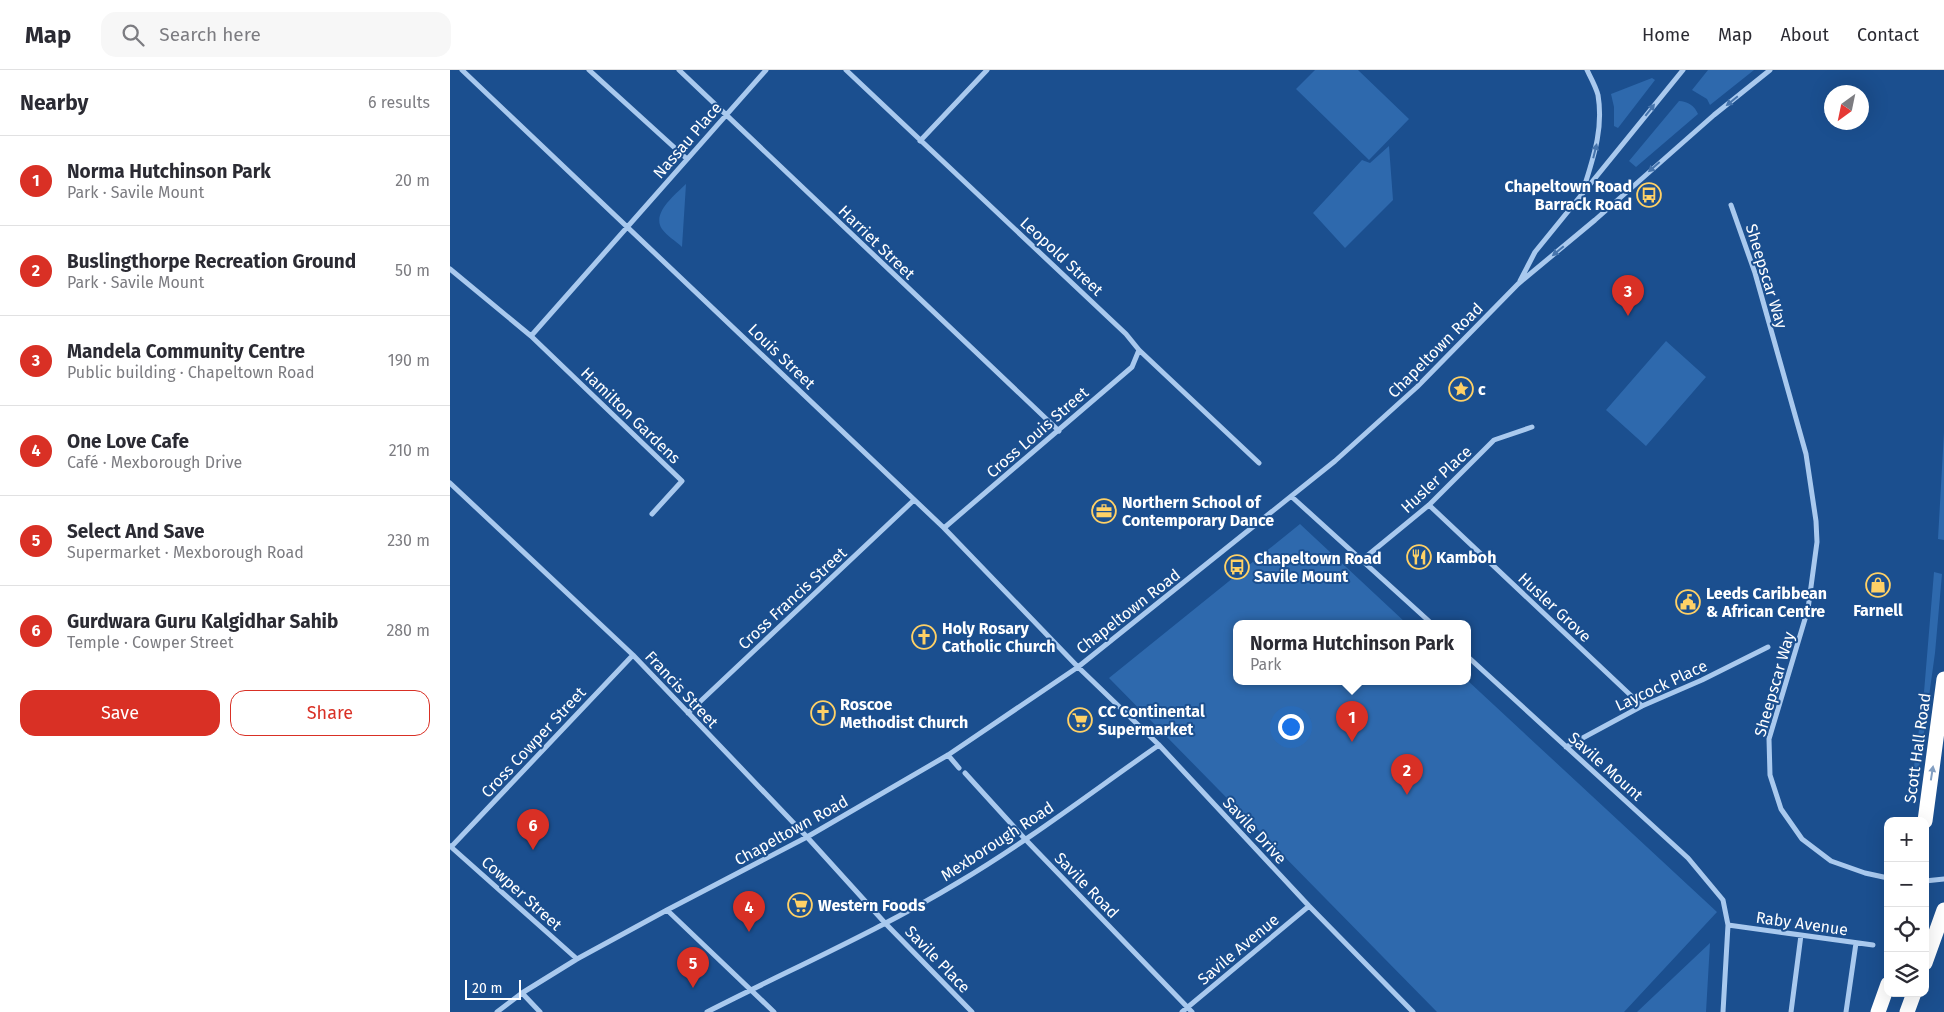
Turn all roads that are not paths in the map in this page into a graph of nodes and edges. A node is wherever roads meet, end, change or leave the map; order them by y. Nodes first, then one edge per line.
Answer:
1 (462, 70) edge
2 (589, 70) edge
3 (679, 70) edge
4 (766, 70) edge
5 (846, 70) edge
6 (986, 70) edge
7 (1587, 70) edge
8 (1683, 70) edge
9 (1770, 70) edge
10 (726, 115) junction
11 (920, 141) junction
12 (686, 159) junction
13 (1581, 197) junction
14 (1731, 205) dead end
15 (628, 227) junction
16 (450, 269) edge
17 (1518, 284) junction
18 (531, 336) junction
19 (1139, 350) junction
20 (1532, 427) dead end
21 (1058, 431) junction
22 (1258, 463) dead end
23 (450, 483) edge
24 (1292, 497) junction
25 (914, 500) junction
26 (1430, 505) junction
27 (652, 514) dead end
28 (944, 528) junction
29 (1362, 560) junction
30 (1429, 620) edge
31 (1768, 647) dead end
32 (633, 655) junction
33 (1471, 660) edge
34 (1078, 667) junction
35 (1944, 679) edge
36 (1642, 706) junction
37 (688, 714) junction
38 (1158, 745) junction
39 (1566, 747) junction
40 (948, 755) junction
41 (959, 768) dead end
42 (965, 773) dead end
43 (1926, 817) edge
44 (807, 837) junction
45 (1025, 839) junction
46 (451, 846) edge
47 (1884, 877) edge
48 (1944, 879) edge
49 (1929, 881) edge
50 (1309, 906) junction
51 (667, 910) junction
52 (1944, 910) edge
53 (885, 923) junction
54 (1728, 925) junction
55 (1801, 935) junction
56 (1856, 943) junction
57 (1873, 945) dead end
58 (1929, 952) edge
59 (577, 959) junction
60 (752, 989) junction
61 (522, 993) junction
62 (1884, 995) edge
63 (1913, 997) edge
64 (1188, 1007) junction
65 (497, 1012) edge
66 (540, 1012) edge
67 (707, 1012) edge
68 (774, 1012) edge
69 (972, 1012) edge
70 (1182, 1012) edge
71 (1192, 1012) edge
72 (1413, 1012) edge
73 (1723, 1012) edge
74 (1791, 1012) edge
75 (1846, 1012) edge
76 (1878, 1012) edge
77 (1907, 1012) edge

1 - 15 street, Louis Street
2 - 12 street
3 - 10 street, Harriet Street
4 - 10 street, Nassau Place
5 - 11 street, Leopold Street
6 - 11 street
13 -> 7 street, Chapeltown Road
13 -> 8 street, Chapeltown Road
9 -> 17 street, Chapeltown Road
10 - 12 street, Nassau Place
10 - 21 street, Harriet Street
11 - 19 street, Leopold Street
12 - 15 street, Nassau Place
13 - 17 street, Chapeltown Road
14 - 47 street, Sheepscar Way
15 - 18 street
15 - 25 street, Louis Street
16 - 18 street, Hamilton Gardens
17 - 24 street, Chapeltown Road
18 - 27 street, Hamilton Gardens
19 - 21 street, Cross Louis Street
19 - 22 street, Leopold Street
20 - 26 street, Husler Place
21 - 28 street, Cross Louis Street
23 - 32 street, Francis Street
24 - 29 street
24 - 34 street, Chapeltown Road
25 - 28 street, Louis Street
25 - 37 street, Cross Francis Street
26 - 29 street, Husler Place
26 - 36 street, Husler Grove
28 - 34 street, Louis Street
29 - 30 street
31 - 36 street, Laycock Place
32 - 37 street, Francis Street
32 - 46 street, Cross Cowper Street
33 - 39 street, Savile Mount
34 - 38 street, Savile Drive
34 - 40 street, Chapeltown Road
43 -> 35 highway, Scott Hall Road
36 - 39 street, Laycock Place
37 - 44 street, Francis Street
38 - 45 street, Mexborough Road
38 - 50 street, Savile Drive
39 - 54 street, Savile Mount
40 - 41 street
40 - 44 street, Chapeltown Road
42 - 45 street, Savile Road
44 - 51 street, Chapeltown Road
44 - 53 street, Francis Street
45 - 53 street, Mexborough Road
45 - 64 street, Savile Road
46 - 59 street, Cowper Street
48 - 49 street
50 - 64 street, Savile Avenue
50 - 72 street, Savile Drive
51 - 59 street, Chapeltown Road
51 - 60 street
52 - 58 highway
53 - 60 street, Mexborough Road
53 - 69 street, Savile Place
54 - 55 street, Raby Avenue
54 - 73 street
55 - 56 street, Raby Avenue
55 - 74 street
56 - 57 street, Raby Avenue
56 - 75 street
59 - 61 street, Chapeltown Road
60 - 67 street, Mexborough Road
60 - 68 street
61 - 65 street, Chapeltown Road
61 - 66 street
62 - 76 highway
63 - 77 highway
64 - 70 street, Savile Avenue
64 - 71 street, Savile Road

